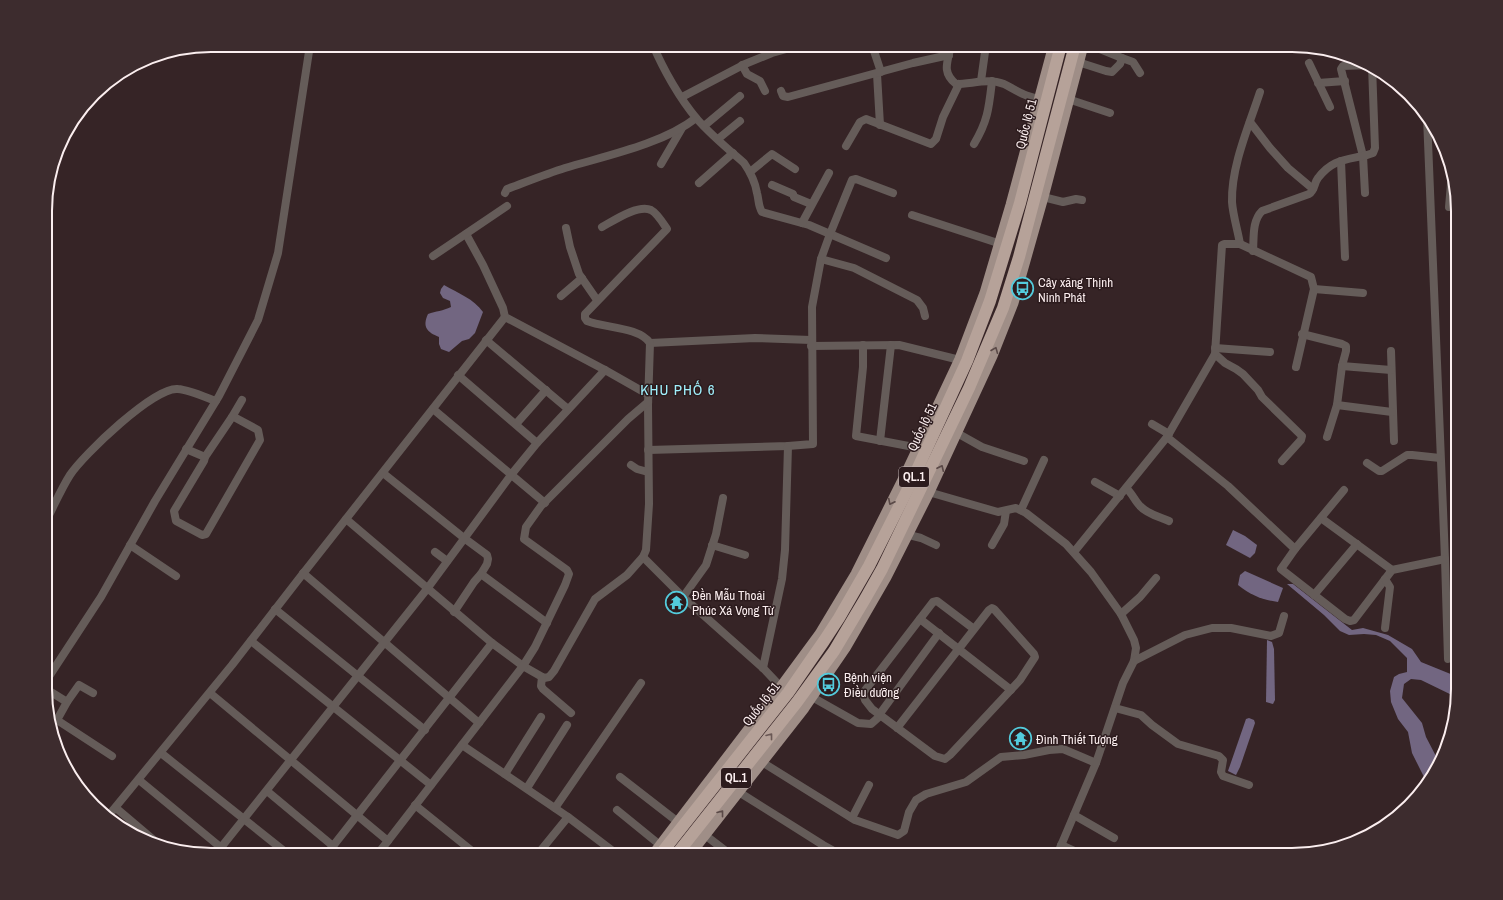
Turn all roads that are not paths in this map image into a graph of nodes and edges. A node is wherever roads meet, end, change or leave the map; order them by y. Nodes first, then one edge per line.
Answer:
1 (309, 52) edge
2 (656, 52) edge
3 (776, 52) edge
4 (874, 52) edge
5 (950, 52) edge
6 (985, 52) edge
7 (1053, 52) edge
8 (1059, 52) edge
9 (1074, 52) edge
10 (1081, 52) edge
11 (1107, 52) edge
12 (949, 55) junction
13 (1122, 58) junction
14 (1078, 62) junction
15 (1309, 63) dead end
16 (742, 65) junction
17 (1356, 66) edge
18 (879, 73) junction
19 (1140, 73) dead end
20 (1372, 74) edge
21 (981, 81) junction
22 (992, 81) junction
23 (1345, 81) junction
24 (1318, 83) junction
25 (959, 84) junction
26 (765, 90) dead end
27 (781, 92) dead end
28 (1260, 92) dead end
29 (740, 96) dead end
30 (682, 97) junction
31 (1064, 98) junction
32 (1042, 102) junction
33 (1330, 107) dead end
34 (1110, 113) dead end
35 (696, 118) junction
36 (740, 121) dead end
37 (1250, 122) junction
38 (880, 125) junction
39 (704, 126) junction
40 (682, 128) junction
41 (1427, 128) edge
42 (718, 139) junction
43 (974, 144) dead end
44 (846, 146) dead end
45 (733, 153) junction
46 (1363, 156) junction
47 (1341, 162) junction
48 (661, 164) dead end
49 (795, 169) dead end
50 (750, 172) junction
51 (829, 173) dead end
52 (700, 183) dead end
53 (772, 185) dead end
54 (1313, 189) junction
55 (505, 193) dead end
56 (893, 193) dead end
57 (1365, 193) dead end
58 (1450, 193) edge
59 (1043, 197) junction
60 (1082, 200) dead end
61 (811, 204) junction
62 (507, 206) dead end
63 (1449, 207) dead end
64 (912, 215) dead end
65 (802, 223) junction
66 (602, 226) dead end
67 (566, 228) dead end
68 (466, 234) junction
69 (830, 234) junction
70 (1240, 244) junction
71 (1004, 245) junction
72 (1253, 251) junction
73 (433, 256) dead end
74 (1345, 257) dead end
75 (821, 258) junction
76 (886, 258) dead end
77 (582, 278) junction
78 (1314, 289) junction
79 (1363, 293) dead end
80 (561, 296) dead end
81 (597, 300) junction
82 (925, 316) dead end
83 (505, 317) junction
84 (1302, 334) junction
85 (486, 340) junction
86 (650, 343) junction
87 (811, 343) junction
88 (863, 345) junction
89 (892, 345) junction
90 (1215, 351) junction
91 (1391, 351) dead end
92 (1270, 352) dead end
93 (964, 360) junction
94 (1342, 366) junction
95 (1296, 367) dead end
96 (605, 370) junction
97 (1391, 370) junction
98 (458, 375) junction
99 (546, 390) junction
100 (648, 398) junction
101 (242, 400) dead end
102 (216, 401) junction
103 (1337, 405) junction
104 (964, 408) junction
105 (433, 409) junction
106 (568, 409) junction
107 (1392, 412) junction
108 (232, 417) junction
109 (516, 424) junction
110 (1152, 424) dead end
111 (957, 433) junction
112 (1168, 436) junction
113 (1327, 437) dead end
114 (880, 441) junction
115 (1394, 441) dead end
116 (538, 443) junction
117 (788, 446) junction
118 (919, 448) junction
119 (186, 449) junction
120 (648, 450) junction
121 (205, 457) junction
122 (1440, 458) junction
123 (1044, 460) dead end
124 (1024, 461) dead end
125 (1282, 461) dead end
126 (1367, 463) dead end
127 (631, 465) dead end
128 (648, 472) junction
129 (383, 473) junction
130 (511, 475) junction
131 (1095, 482) dead end
132 (916, 486) junction
133 (1126, 488) junction
134 (1344, 490) dead end
135 (1120, 496) junction
136 (724, 498) dead end
137 (545, 503) junction
138 (52, 510) edge
139 (1021, 510) junction
140 (1006, 511) junction
141 (1321, 518) junction
142 (346, 520) junction
143 (1169, 521) dead end
144 (909, 535) junction
145 (464, 538) junction
146 (1357, 544) junction
147 (130, 545) junction
148 (712, 545) junction
149 (936, 545) dead end
150 (992, 545) dead end
151 (1295, 549) junction
152 (435, 552) dead end
153 (1074, 552) junction
154 (745, 555) dead end
155 (643, 557) junction
156 (1445, 559) junction
157 (447, 561) junction
158 (1392, 570) junction
159 (303, 573) junction
160 (481, 574) junction
161 (176, 576) dead end
162 (1156, 578) dead end
163 (1385, 579) junction
164 (427, 589) junction
165 (1314, 594) junction
166 (683, 597) junction
167 (275, 609) junction
168 (454, 612) junction
169 (1121, 614) junction
170 (1284, 616) dead end
171 (920, 619) junction
172 (547, 623) junction
173 (1385, 628) dead end
174 (974, 629) junction
175 (939, 633) junction
176 (251, 641) junction
177 (384, 642) junction
178 (492, 643) junction
179 (959, 649) junction
180 (1448, 659) dead end
181 (1134, 661) junction
182 (523, 666) junction
183 (763, 668) junction
184 (52, 673) edge
185 (358, 676) junction
186 (542, 677) junction
187 (641, 683) dead end
188 (784, 690) junction
189 (1011, 690) junction
190 (52, 693) edge
191 (93, 693) dead end
192 (210, 693) junction
193 (812, 697) junction
194 (450, 698) junction
195 (67, 702) junction
196 (800, 705) junction
197 (333, 707) junction
198 (1115, 708) junction
199 (571, 712) dead end
200 (880, 715) junction
201 (542, 717) dead end
202 (479, 723) junction
203 (567, 725) dead end
204 (897, 728) junction
205 (425, 730) junction
206 (462, 745) junction
207 (162, 753) junction
208 (112, 756) dead end
209 (757, 759) junction
210 (291, 760) junction
211 (401, 760) junction
212 (1096, 763) junction
213 (505, 774) junction
214 (620, 777) dead end
215 (139, 780) junction
216 (431, 784) junction
217 (869, 785) dead end
218 (1249, 785) dead end
219 (526, 788) junction
220 (734, 789) junction
221 (267, 791) junction
222 (415, 805) junction
223 (116, 808) junction
224 (555, 808) junction
225 (617, 810) dead end
226 (111, 813) edge
227 (357, 815) junction
228 (1074, 815) junction
229 (568, 817) junction
230 (243, 818) junction
231 (852, 818) junction
232 (678, 822) junction
233 (701, 832) junction
234 (148, 835) edge
235 (1114, 838) dead end
236 (388, 841) junction
237 (1061, 845) junction
238 (333, 846) joint
239 (221, 848) joint
240 (280, 848) edge
241 (383, 848) edge
242 (468, 848) edge
243 (543, 848) edge
244 (609, 848) edge
245 (658, 848) edge
246 (661, 848) edge
247 (662, 848) edge
248 (684, 848) edge
249 (693, 848) edge
250 (722, 848) edge
251 (828, 848) edge
252 (1060, 848) edge
253 (1068, 848) edge

1 - 102 street
2 - 30 street
3 - 16 street
4 - 18 street
5 - 12 street
6 - 21 street
7 - 32 main road, Quốc lộ 51 / QL.1
8 - 32 highway, Quốc lộ 51 / QL.1
9 - 31 highway, Quốc lộ 51 / QL.1
10 - 14 main road, Quốc lộ 51 / QL.1
11 - 13 street
12 - 18 street
12 - 25 street
13 - 14 street
13 - 19 street
14 - 31 main road, Quốc lộ 51 / QL.1
15 - 24 street
16 - 26 street
16 - 30 street
17 - 23 street
18 - 27 street
18 - 38 street
20 - 46 street
21 - 22 street
21 - 25 street
22 - 32 street
22 - 43 street
23 - 24 street
23 - 46 street
24 - 33 street
25 - 38 street
28 - 37 street
29 - 39 street
30 - 35 street
31 - 34 street
31 - 59 main road, Quốc lộ 51 / QL.1
31 - 104 highway, Quốc lộ 51 / QL.1
32 - 71 highway, Quốc lộ 51 / QL.1
35 - 39 street
35 - 40 street
36 - 42 street
37 - 54 street
37 - 70 street
38 - 44 street
39 - 42 street
40 - 48 street
40 - 55 street
41 - 122 street
42 - 45 street
45 - 50 street
45 - 52 street
46 - 47 street
46 - 57 street
47 - 54 street
47 - 74 street
49 - 50 street
50 - 65 street
51 - 61 street
53 - 61 street
54 - 72 street
56 - 69 street
58 - 63 street
59 - 60 street
104 -> 59 main road, Quốc lộ 51 / QL.1
61 - 65 street
62 - 68 street
64 - 71 street
65 - 69 street
66 - 81 street
67 - 77 street
68 - 73 street
68 - 83 street
69 - 75 street
69 - 76 street
70 - 72 street
70 - 90 street
71 - 93 highway, Quốc lộ 51 / QL.1
72 - 78 street
75 - 82 street
75 - 87 street
77 - 80 street
77 - 81 street
78 - 79 street
78 - 84 street
81 - 86 street
83 - 85 street
83 - 96 street
84 - 94 street
84 - 95 street
85 - 98 street
85 - 99 street
86 - 87 street
86 - 100 street
87 - 88 street
87 - 117 street
88 - 89 street
88 - 114 street
89 - 93 street
89 - 114 street
90 - 92 street
90 - 112 street
90 - 125 street
91 - 97 street
93 - 118 main road, Quốc lộ 51 / QL.1
93 - 132 highway, Quốc lộ 51 / QL.1
94 - 97 street
94 - 103 street
96 - 100 street
96 - 106 street
97 - 107 street
98 - 105 street
98 - 109 street
99 - 106 street
99 - 109 street
100 - 120 street
100 - 137 street
101 - 108 street
102 - 119 street
102 - 138 street
103 - 107 street
103 - 113 street
104 - 111 main road, Quốc lộ 51 / QL.1
104 - 132 highway, Quốc lộ 51 / QL.1
105 - 129 street
105 - 130 street
106 - 116 street
107 - 115 street
108 - 121 street
108 - 121 street
109 - 116 street
110 - 112 street
111 - 124 street
132 -> 111 main road, Quốc lộ 51 / QL.1
112 - 133 street
112 - 151 street
114 - 118 street
116 - 130 street
117 - 120 street
117 - 183 street
118 - 132 main road, Quốc lộ 51 / QL.1
119 - 121 street
119 - 147 street
120 - 128 street
122 - 126 street
122 - 156 street
123 - 139 street
127 - 128 street
128 - 155 street
129 - 142 street
129 - 145 street
130 - 137 street
130 - 145 street
131 - 135 street
132 - 140 street
132 - 144 main road, Quốc lộ 51 / QL.1
132 -> 188 highway, Quốc lộ 51 / QL.1
132 - 196 highway, Quốc lộ 51 / QL.1
133 - 135 street
133 - 143 street
134 - 141 street
135 - 153 street
136 - 148 street
137 - 172 street
139 - 140 street
139 - 153 street
140 - 150 street
141 - 146 street
141 - 151 street
142 - 159 street
142 - 164 street
144 - 149 street
144 - 193 main road, Quốc lộ 51 / QL.1
145 - 157 street
145 - 160 street
146 - 158 street
146 - 165 street
147 - 161 street
147 - 184 street
148 - 154 street
148 - 166 street
151 - 165 street
152 - 157 street
153 - 169 street
155 - 166 street
155 - 186 street
156 - 158 street
156 - 180 street
157 - 164 street
158 - 163 street
159 - 167 street
159 - 177 street
160 - 168 street
160 - 172 street
162 - 169 street
163 - 165 street
163 - 173 street
164 - 168 street
164 - 177 street
166 - 183 street
167 - 176 street
167 - 185 street
168 - 178 street
169 - 181 street
170 - 181 street
171 - 174 street
171 - 175 street
171 - 200 street
172 - 182 street
174 - 179 street
174 - 189 street
175 - 179 street
175 - 200 street
176 - 192 street
176 - 197 street
177 - 185 street
177 - 194 street
178 - 182 street
178 - 194 street
179 - 189 street
179 - 204 street
181 - 198 street
182 - 186 street
182 - 202 street
183 - 188 street
185 - 197 street
185 - 205 street
186 - 199 street
187 - 224 street
188 - 196 highway
188 - 232 main road, Quốc lộ 51 / QL.1
188 - 247 highway, Quốc lộ 51 / QL.1
189 - 204 street
190 - 195 street
191 - 195 street
192 - 207 street
192 - 210 street
193 - 196 main road, Quốc lộ 51 / QL.1
193 - 200 street
194 - 202 street
194 - 205 street
195 - 208 street
209 -> 196 highway, Quốc lộ 51 / QL.1
197 - 210 street
197 - 211 street
198 - 212 street
198 - 218 street
200 - 204 street
201 - 213 street
202 - 206 street
203 - 219 street
205 - 211 street
206 - 213 street
206 - 216 street
207 - 215 street
207 - 230 street
209 - 220 highway, Quốc lộ 51 / QL.1
209 - 231 street
210 - 221 street
210 - 227 street
211 - 216 street
211 - 227 street
212 - 228 street
212 - 231 street
213 - 219 street
214 - 232 street
215 - 223 street
215 - 239 street
216 - 222 street
217 - 231 street
219 - 224 street
233 -> 220 highway, Quốc lộ 51 / QL.1
220 - 251 street
221 - 230 street
221 - 238 street
222 - 236 street
222 - 242 street
223 - 226 street
223 - 234 street
224 - 229 street
225 - 245 street
227 - 236 street
227 - 238 street
228 - 235 street
228 - 237 street
229 - 243 street
229 - 244 street
230 - 239 street
230 - 240 street
232 - 246 main road, Quốc lộ 51 / QL.1
233 - 248 highway, Quốc lộ 51 / QL.1
233 - 249 main road, Quốc lộ 51 / QL.1
233 - 250 street
236 - 241 street
237 - 252 street
237 - 253 street

